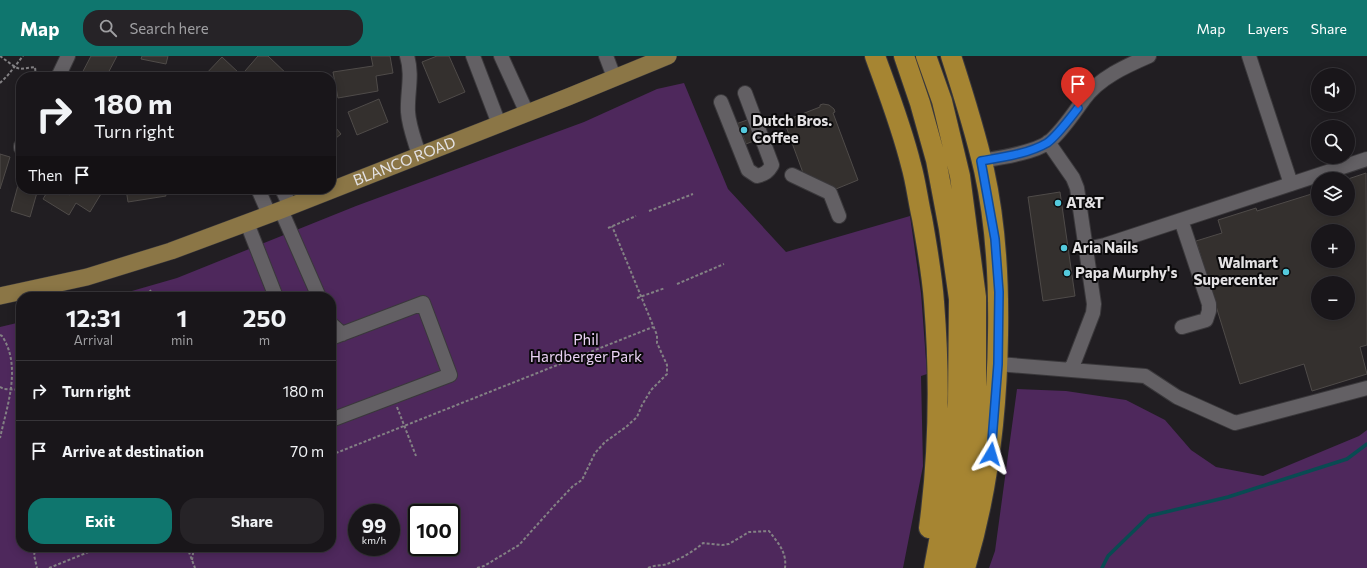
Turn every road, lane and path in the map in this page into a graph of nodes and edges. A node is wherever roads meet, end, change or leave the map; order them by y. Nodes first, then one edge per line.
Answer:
1 (0, 56) edge
2 (23, 56) edge
3 (68, 56) edge
4 (407, 56) edge
5 (473, 56) edge
6 (501, 56) edge
7 (606, 56) edge
8 (668, 56) edge
9 (875, 56) edge
10 (904, 56) edge
11 (926, 56) edge
12 (951, 56) edge
13 (1149, 56) edge
14 (1249, 56) edge
15 (15, 67) junction
16 (36, 72) edge
17 (60, 72) edge
18 (614, 77) junction
19 (0, 83) edge
20 (745, 93) dead end
21 (717, 104) dead end
22 (527, 113) junction
23 (499, 124) junction
24 (1048, 142) junction
25 (419, 155) junction
26 (1367, 160) edge
27 (981, 161) junction
28 (792, 175) dead end
29 (1291, 184) junction
30 (336, 188) edge
31 (263, 194) edge
32 (282, 194) edge
33 (320, 194) edge
34 (693, 194) dead end
35 (280, 210) junction
36 (649, 211) dead end
37 (636, 216) dead end
38 (839, 216) dead end
39 (1181, 220) junction
40 (246, 223) junction
41 (612, 226) junction
42 (608, 228) dead end
43 (1086, 249) junction
44 (724, 264) dead end
45 (677, 284) dead end
46 (664, 288) dead end
47 (18, 292) edge
48 (274, 292) edge
49 (317, 292) edge
50 (16, 293) edge
51 (0, 296) edge
52 (641, 297) junction
53 (637, 298) dead end
54 (1182, 326) dead end
55 (653, 327) junction
56 (0, 335) edge
57 (336, 336) edge
58 (561, 356) dead end
59 (563, 363) junction
60 (998, 364) junction
61 (1071, 370) junction
62 (0, 387) edge
63 (1367, 388) edge
64 (16, 389) edge
65 (11, 390) junction
66 (393, 397) junction
67 (336, 418) edge
68 (4, 421) junction
69 (0, 422) edge
70 (404, 426) junction
71 (0, 438) edge
72 (336, 453) edge
73 (416, 456) dead end
74 (35, 552) edge
75 (89, 552) edge
76 (188, 552) edge
77 (193, 552) edge
78 (192, 560) junction
79 (37, 568) edge
80 (49, 568) edge
81 (195, 568) edge
82 (477, 568) edge
83 (648, 568) edge
84 (785, 568) edge
85 (924, 568) edge
86 (934, 568) edge
87 (950, 568) edge
88 (965, 568) edge

1 - 15 path
2 - 15 path
3 - 17 lane
4 - 25 lane
5 - 23 lane
6 - 22 lane
7 - 18 lane
8 - 18 main road, BLANCO ROAD
9 - 85 highway
10 - 86 highway
11 - 87 highway
12 - 27 highway
13 - 24 lane
14 - 29 lane
15 - 16 path
15 - 19 path
18 - 22 main road, BLANCO ROAD
20 - 21 lane
22 - 23 main road, BLANCO ROAD
23 - 25 main road, BLANCO ROAD
24 - 27 lane
24 - 43 lane
25 - 30 main road, BLANCO ROAD
26 - 29 lane
27 - 60 highway
28 - 38 lane
29 - 39 lane
31 - 35 lane
32 - 35 lane
33 - 35 main road, BLANCO ROAD
34 - 36 path
35 - 40 main road, BLANCO ROAD
35 - 49 lane
37 - 41 path
39 - 43 lane
39 - 54 lane
40 - 47 main road, BLANCO ROAD
40 - 48 lane
41 - 42 path
41 - 52 path
43 - 61 lane
44 - 45 path
46 - 52 path
50 - 51 main road, BLANCO ROAD
52 - 53 path
52 - 55 path
55 - 59 path
55 - 82 path
56 - 65 path
57 - 66 lane
58 - 59 path
59 - 70 path
60 - 61 lane
60 - 88 highway
61 - 63 lane
62 - 65 path
64 - 65 path
65 - 68 path
66 - 67 lane
66 - 70 path
68 - 69 path
68 - 71 path
70 - 72 path
70 - 73 path
74 - 79 path
75 - 80 path
76 - 78 path
77 - 78 path
78 - 81 path
83 - 84 path

